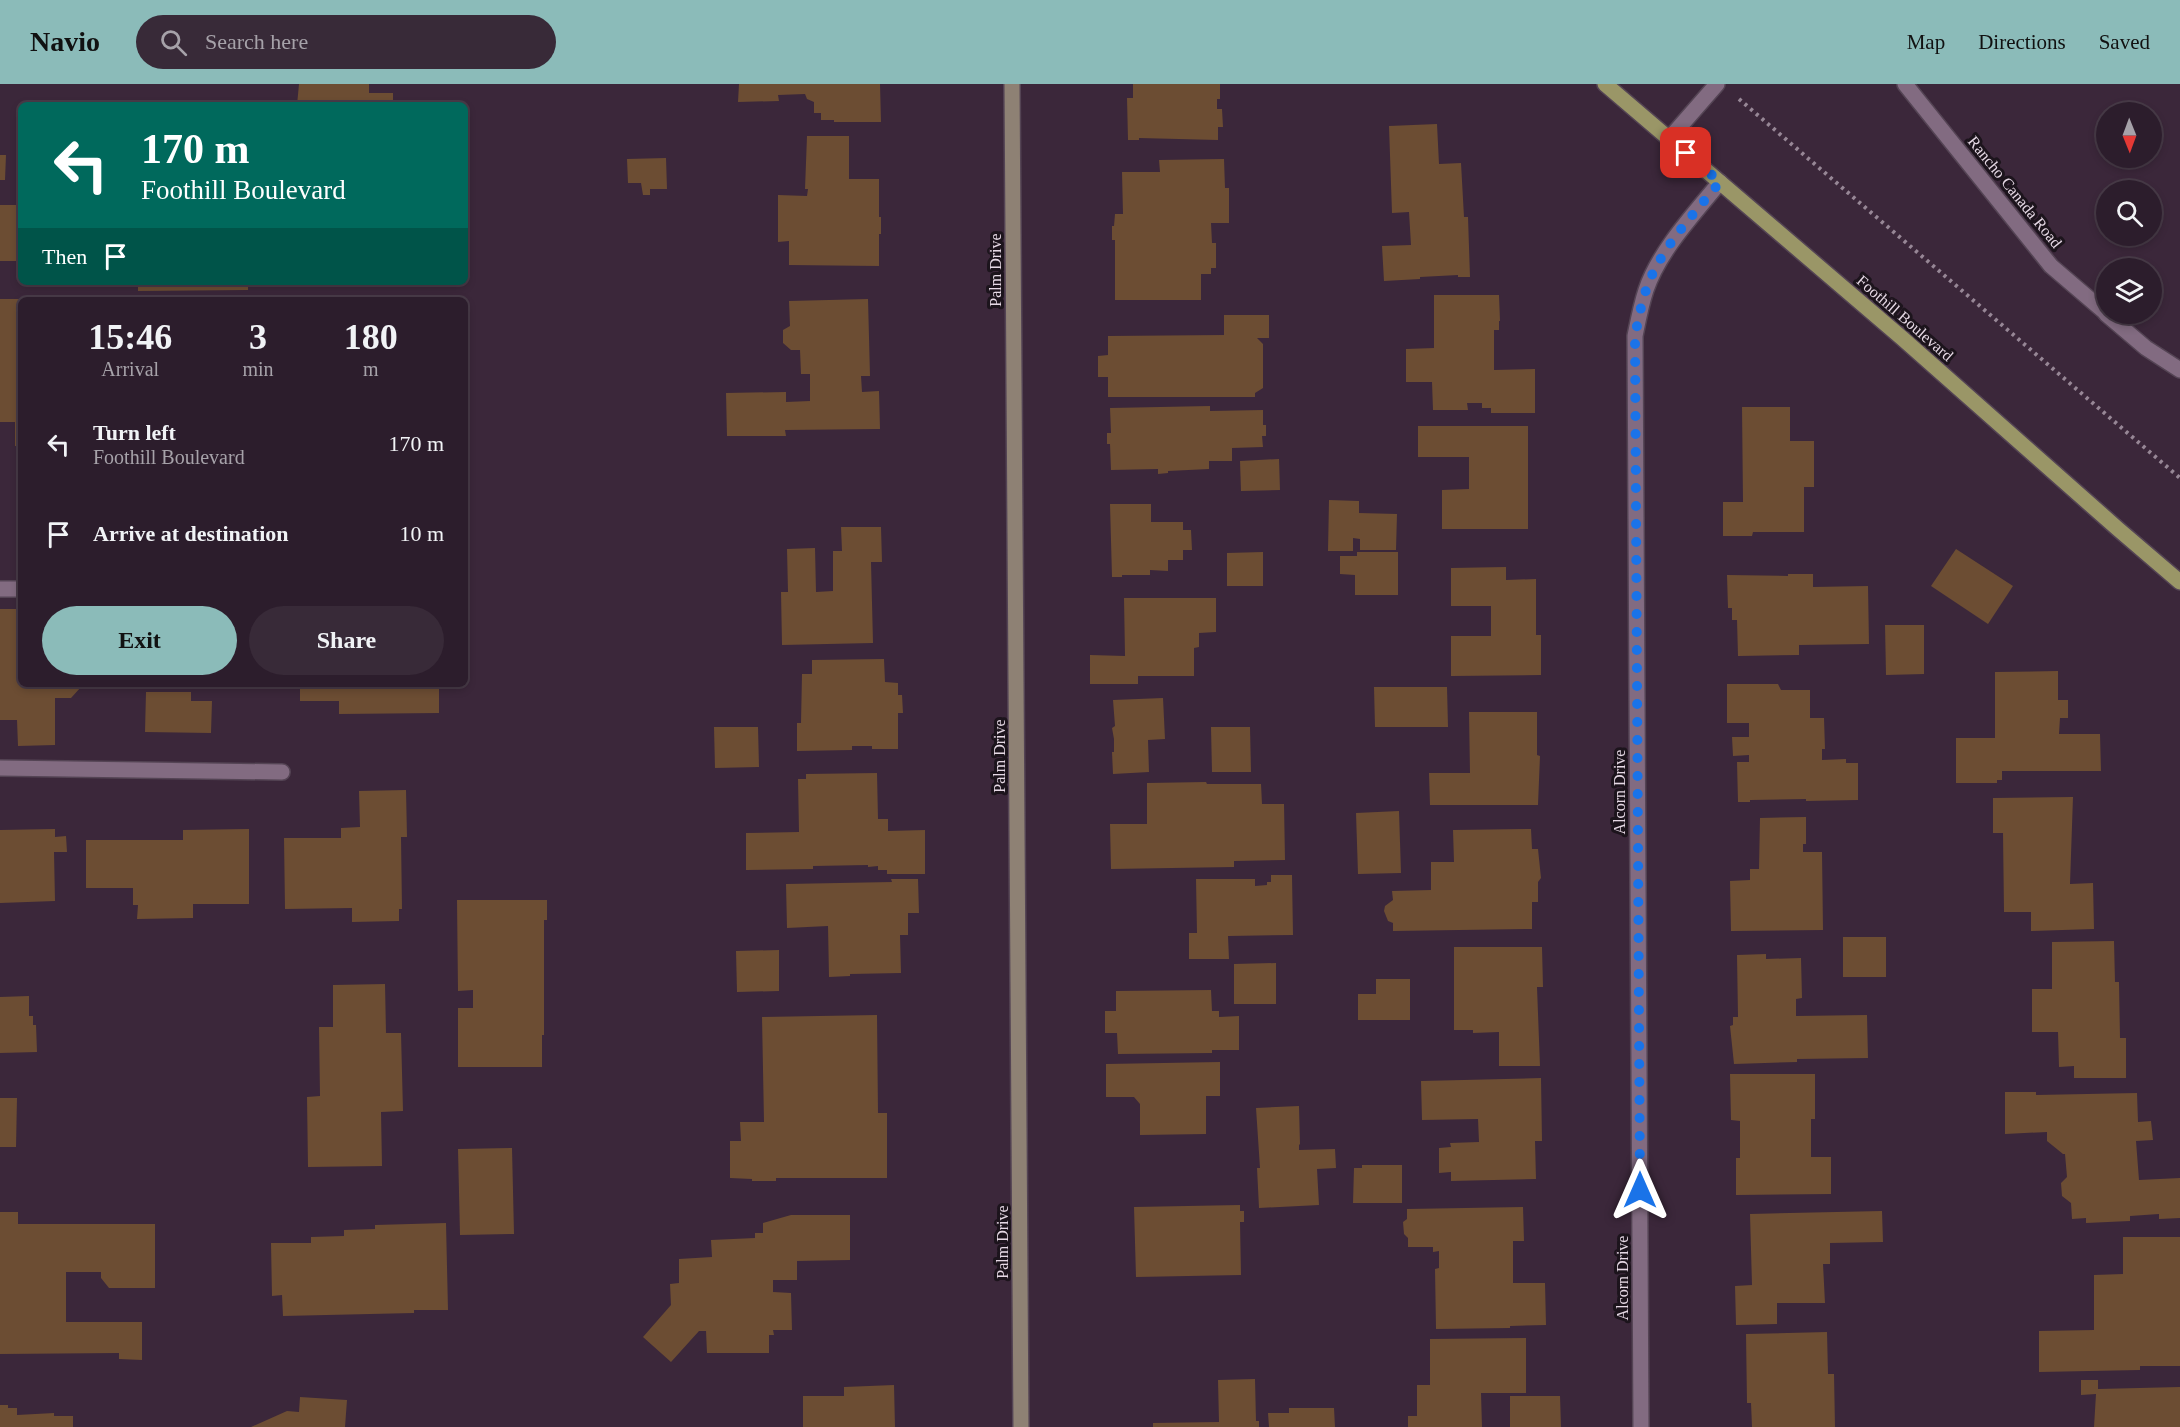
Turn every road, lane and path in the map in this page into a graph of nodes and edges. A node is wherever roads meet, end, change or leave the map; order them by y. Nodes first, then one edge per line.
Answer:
1 (1012, 84) edge
2 (1605, 84) edge
3 (1905, 84) edge
4 (1724, 88) edge
5 (1670, 139) junction
6 (1720, 182) junction
7 (2096, 304) edge
8 (2119, 324) edge
9 (2180, 370) edge
10 (2180, 478) edge
11 (2180, 582) edge
12 (0, 589) edge
13 (18, 590) edge
14 (0, 768) edge
15 (282, 772) dead end
16 (1022, 1427) edge
17 (1641, 1427) edge

1 - 16 street, Palm Drive
2 - 5 main road, Foothill Boulevard
3 - 7 street, Rancho Canada Road
4 - 5 street
4 - 10 path
5 - 6 main road, Foothill Boulevard
6 - 11 main road, Foothill Boulevard
6 - 17 street, Alcorn Drive
8 - 9 street, Rancho Canada Road
12 - 13 street
14 - 15 street

